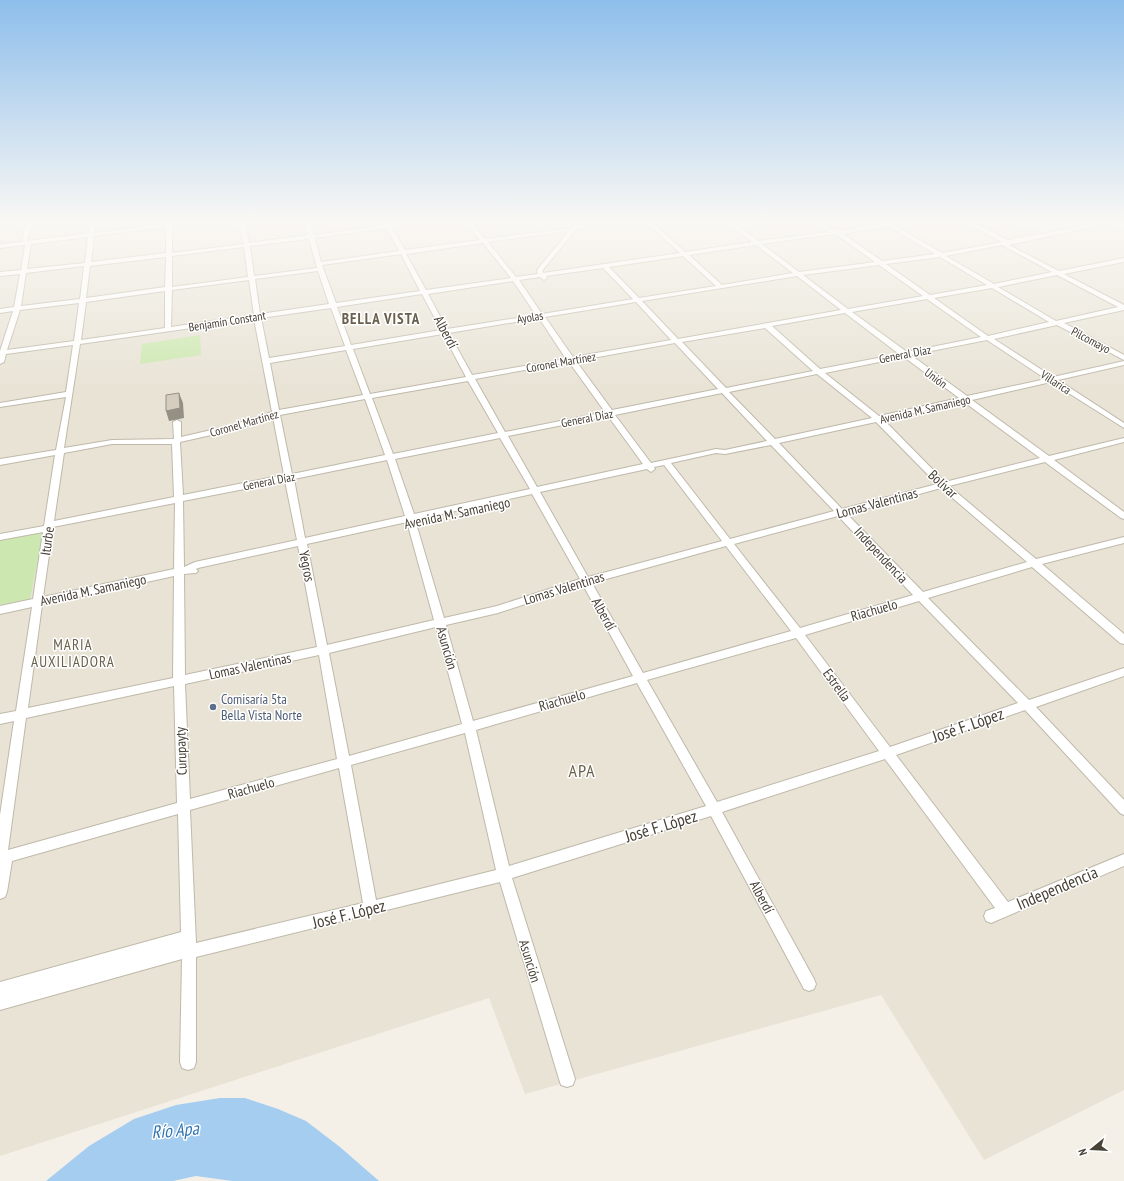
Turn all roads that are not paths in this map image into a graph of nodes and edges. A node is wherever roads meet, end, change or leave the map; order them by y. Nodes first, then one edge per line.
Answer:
1 (21, 278) edge
2 (86, 278) edge
3 (168, 278) edge
4 (253, 278) joint
5 (324, 278) edge
6 (418, 278) edge
7 (514, 278) edge
8 (531, 278) edge
9 (544, 278) edge
10 (560, 278) edge
11 (618, 278) edge
12 (711, 278) edge
13 (774, 278) edge
14 (803, 278) edge
15 (902, 278) edge
16 (979, 278) edge
17 (1032, 278) edge
18 (1068, 278) edge
19 (546, 281) junction
20 (517, 282) junction
21 (992, 286) junction
22 (721, 287) junction
23 (168, 289) junction
24 (425, 292) junction
25 (928, 297) junction
26 (83, 300) junction
27 (639, 300) junction
28 (333, 305) junction
29 (1124, 308) edge
30 (17, 309) junction
31 (845, 310) junction
32 (0, 311) edge
33 (257, 316) junction
34 (539, 316) junction
35 (1060, 324) junction
36 (766, 325) junction
37 (168, 330) junction
38 (446, 331) junction
39 (989, 339) junction
40 (676, 341) junction
41 (77, 342) junction
42 (349, 347) junction
43 (2, 352) edge
44 (907, 356) junction
45 (1124, 358) edge
46 (571, 360) junction
47 (0, 362) edge
48 (266, 362) junction
49 (1124, 363) edge
50 (820, 373) junction
51 (470, 378) junction
52 (1053, 380) junction
53 (727, 392) junction
54 (70, 394) junction
55 (366, 397) junction
56 (965, 399) junction
57 (0, 405) edge
58 (276, 414) junction
59 (612, 415) junction
60 (878, 420) junction
61 (177, 422) dead end
62 (1124, 426) edge
63 (503, 435) junction
64 (177, 439) junction
65 (1124, 440) edge
66 (775, 442) junction
67 (60, 450) junction
68 (390, 457) junction
69 (1047, 459) junction
70 (0, 462) edge
71 (668, 464) junction
72 (650, 468) junction
73 (290, 477) junction
74 (943, 485) junction
75 (537, 493) junction
76 (179, 499) junction
77 (841, 512) junction
78 (1124, 516) edge
79 (411, 520) junction
80 (49, 526) junction
81 (0, 537) edge
82 (1124, 540) edge
83 (728, 542) junction
84 (302, 544) junction
85 (1034, 563) junction
86 (183, 571) junction
87 (586, 581) junction
88 (920, 597) junction
89 (38, 602) junction
90 (0, 610) edge
91 (440, 623) junction
92 (798, 633) junction
93 (1124, 640) edge
94 (324, 650) junction
95 (1124, 672) edge
96 (640, 677) junction
97 (179, 681) junction
98 (1027, 705) junction
99 (22, 714) junction
100 (0, 719) edge
101 (469, 727) junction
102 (887, 753) junction
103 (345, 762) junction
104 (183, 807) junction
105 (714, 809) junction
106 (1124, 809) edge
107 (2, 857) edge
108 (1124, 860) edge
109 (504, 874) junction
110 (0, 892) edge
111 (371, 908) junction
112 (1005, 910) junction
113 (991, 916) dead end
114 (189, 946) junction
115 (809, 984) dead end
116 (0, 989) edge
117 (0, 1002) edge
118 (188, 1062) dead end
119 (566, 1079) dead end

1 - 30 street
2 - 26 street, Iturbe
3 - 23 street
4 - 23 street
4 - 33 street, Yegros
5 - 28 street, Asunción
6 - 24 street, Alberdí
7 - 20 street
8 - 20 street, Benjamín Constant
9 - 19 street
10 - 19 street, Benjamín Constant
11 - 27 street, Independencia
12 - 22 street
13 - 22 street, Ayolas
14 - 31 street, Unión
15 - 25 street, Villarica
16 - 21 street, Pilcomayo
17 - 21 street, Coronel Martínez
18 - 29 street
19 - 20 street, Benjamín Constant
20 - 24 street, Benjamín Constant
20 - 34 street
21 - 25 street, Coronel Martínez
21 - 35 street, Pilcomayo
22 - 27 street, Ayolas
23 - 26 street
23 - 37 street
24 - 28 street, Benjamín Constant
24 - 38 street, Alberdí
25 - 31 street, Coronel Martínez
25 - 39 street, Villarica
26 - 30 street
26 - 41 street, Iturbe
27 - 34 street, Ayolas
27 - 40 street, Independencia
28 - 33 street, Benjamín Constant
28 - 42 street, Asunción
29 - 35 street, General Díaz
30 - 32 street
30 - 43 street
31 - 36 street, Coronel Martínez
31 - 44 street, Unión
33 - 37 street, Benjamín Constant
33 - 48 street, Yegros
34 - 38 street, Ayolas
34 - 46 street
35 - 39 street, General Díaz
35 - 45 street, Pilcomayo
36 - 40 street, Coronel Martínez
36 - 50 street, Bolívar
37 - 41 street, Benjamín Constant
38 - 42 street, Ayolas
38 - 51 street, Alberdí
39 - 44 street, General Díaz
39 - 52 street, Villarica
40 - 46 street, Coronel Martínez
40 - 53 street, Independencia
41 - 43 street, Benjamín Constant
41 - 54 street, Iturbe
42 - 48 street, Ayolas
42 - 55 street, Asunción
43 - 47 street
44 - 50 street, General Díaz
44 - 56 street, Unión
46 - 51 street, Coronel Martínez
46 - 59 street
48 - 58 street, Yegros
49 - 52 street, Avenida M. Samaniego
50 - 53 street, General Díaz
50 - 60 street, Bolívar
51 - 55 street, Coronel Martínez
51 - 63 street, Alberdí
52 - 56 street, Avenida M. Samaniego
52 - 62 street, Villarica
53 - 59 street, General Díaz
53 - 66 street, Independencia
54 - 57 street
54 - 67 street, Iturbe
55 - 58 street, Coronel Martínez
55 - 68 street, Asunción
56 - 60 street, Avenida M. Samaniego
56 - 69 street, Unión
58 - 64 street, Coronel Martínez
58 - 73 street, Yegros
59 - 63 street, General Díaz
59 - 72 street
60 - 66 street, Avenida M. Samaniego
60 - 74 street, Bolívar
61 - 64 street, Curupayty
63 - 68 street, General Díaz
63 - 75 street, Alberdí
64 - 67 street, Coronel Martínez
64 - 76 street, Curupayty
65 - 69 street, Lomas Valentinas
66 - 71 street, Avenida M. Samaniego
66 - 77 street, Independencia
67 - 70 street, Coronel Martínez
67 - 80 street, Iturbe
68 - 73 street, General Díaz
68 - 79 street, Asunción
69 - 74 street, Lomas Valentinas
69 - 78 street, Unión
71 - 72 street, Avenida M. Samaniego
71 - 83 street, Estrella
72 - 75 street, Avenida M. Samaniego
73 - 76 street, General Díaz
73 - 84 street, Yegros
74 - 77 street, Lomas Valentinas
74 - 85 street, Bolívar
75 - 79 street, Avenida M. Samaniego
75 - 87 street, Alberdí
76 - 80 street, General Díaz
76 - 86 street, Curupayty
77 - 83 street, Lomas Valentinas
77 - 88 street, Independencia
79 - 84 street, Avenida M. Samaniego
79 - 91 street, Asunción
80 - 81 street, General Díaz
80 - 89 street, Iturbe
82 - 85 street, Riachuelo
83 - 87 street, Lomas Valentinas
83 - 92 street, Estrella
84 - 86 street, Avenida M. Samaniego
84 - 94 street, Yegros
85 - 88 street, Riachuelo
85 - 93 street, Bolívar
86 - 89 street, Avenida M. Samaniego
86 - 97 street, Curupayty
87 - 91 street, Lomas Valentinas
87 - 96 street, Alberdí
88 - 92 street, Riachuelo
88 - 98 street, Independencia
89 - 90 street, Avenida M. Samaniego
89 - 99 street, Iturbe
91 - 94 street, Lomas Valentinas
91 - 101 street, Asunción
92 - 96 street, Riachuelo
92 - 102 street, Estrella
94 - 97 street, Lomas Valentinas
94 - 103 street, Yegros
95 - 98 street, José F. López
96 - 101 street, Riachuelo
96 - 105 street, Alberdí
97 - 99 street, Lomas Valentinas
97 - 104 street, Curupayty
98 - 102 street, José F. López
98 - 106 street, Independencia
99 - 100 street, Lomas Valentinas
99 - 107 street, Iturbe
101 - 103 street, Riachuelo
101 - 109 street, Asunción
102 - 105 street, José F. López
102 - 112 street, Estrella
103 - 104 street, Riachuelo
103 - 111 street, Yegros
104 - 107 street, Riachuelo
104 - 114 street, Curupayty
105 - 109 street, José F. López
105 - 115 street, Alberdí
107 - 110 street, Iturbe
108 - 112 street, Independencia
109 - 111 street, José F. López
109 - 119 street, Asunción
111 - 114 street, José F. López
112 - 113 street, Independencia
114 - 116 street
114 - 117 street
114 - 118 street, Curupayty

